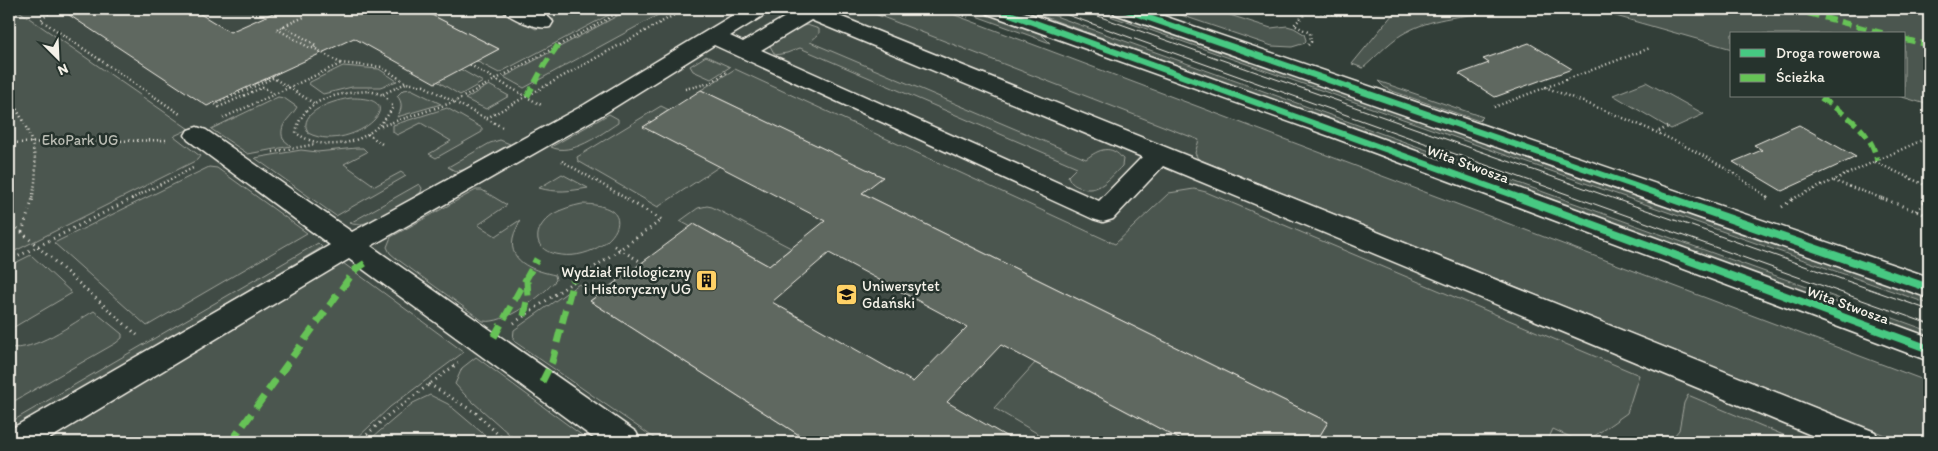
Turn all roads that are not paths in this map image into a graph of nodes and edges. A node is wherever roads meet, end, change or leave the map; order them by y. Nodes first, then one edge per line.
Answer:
1 (513, 9) edge
2 (758, 9) edge
3 (996, 9) edge
4 (1123, 9) edge
5 (806, 10) edge
6 (542, 22) dead end
7 (714, 36) junction
8 (744, 51) junction
9 (200, 125) road end
10 (1159, 155) junction
11 (351, 245) junction
12 (1929, 288) edge
13 (1929, 349) edge
14 (16, 442) edge
15 (624, 442) edge
16 (1862, 442) edge

1 - 6 street
2 - 7 street
3 - 13 street, Wita Stwosza
4 - 12 street
5 - 8 street
5 - 10 street
7 - 8 street
7 - 11 street
8 - 10 street
9 - 11 street
10 - 16 street
11 - 14 street
11 - 15 street

